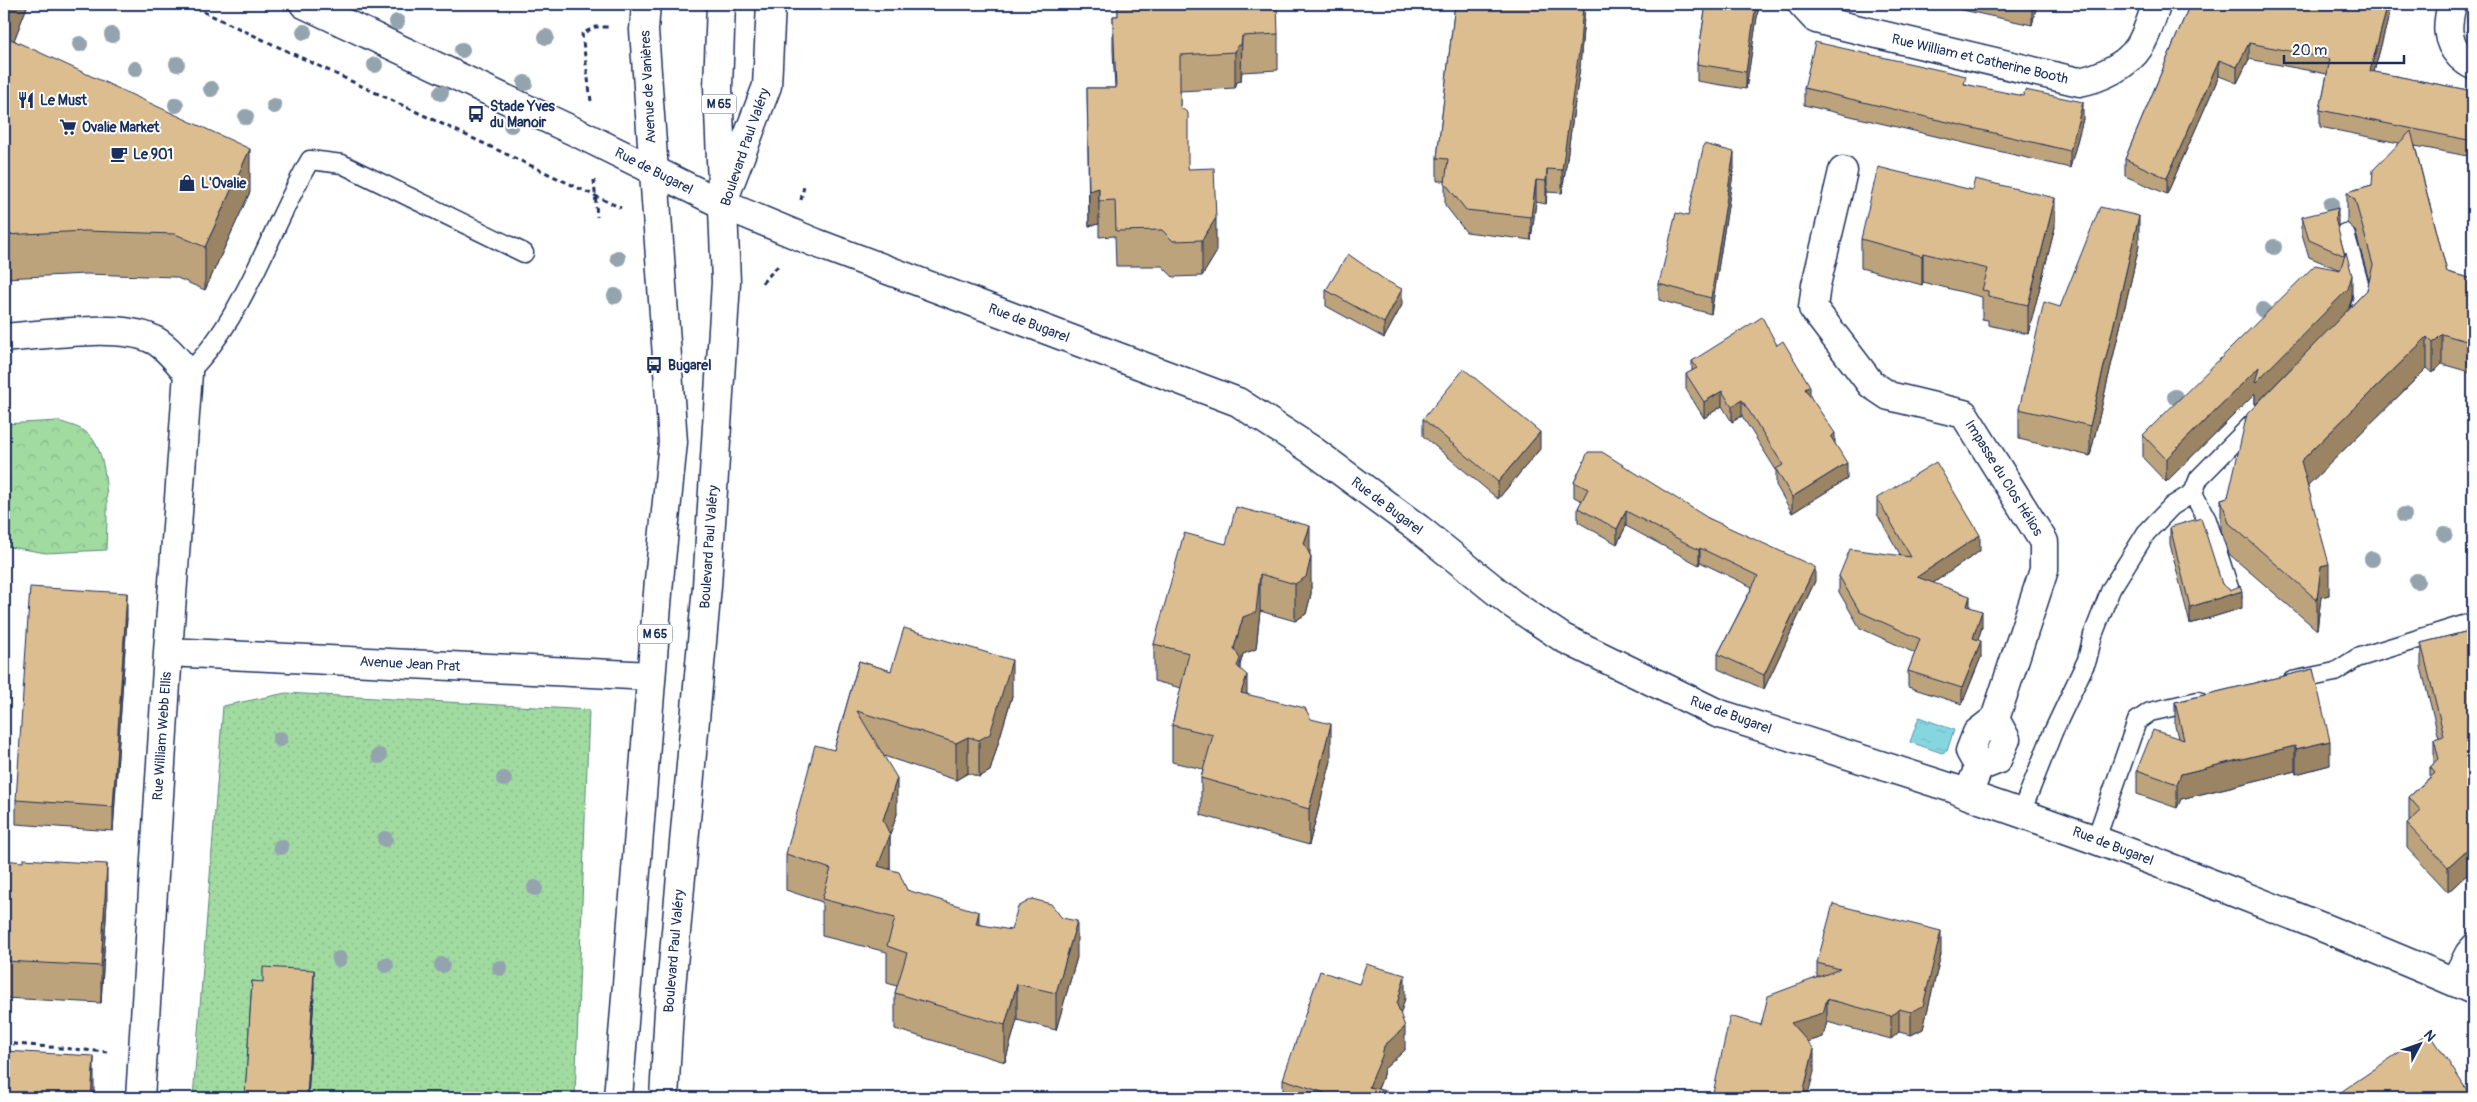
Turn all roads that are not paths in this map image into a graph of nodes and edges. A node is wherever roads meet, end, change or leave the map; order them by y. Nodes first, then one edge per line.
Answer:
1 (304, 4) edge
2 (646, 4) edge
3 (720, 4) edge
4 (771, 4) edge
5 (1802, 4) edge
6 (2157, 4) edge
7 (2452, 4) edge
8 (2473, 64) edge
9 (653, 170) junction
10 (1843, 171) dead end
11 (722, 204) junction
12 (2345, 233) dead end
13 (524, 253) dead end
14 (2344, 330) edge
15 (4, 338) edge
16 (188, 373) junction
17 (2270, 406) edge
18 (2193, 493) junction
19 (2232, 598) edge
20 (2473, 622) edge
21 (168, 652) junction
22 (651, 676) junction
23 (2277, 685) edge
24 (2218, 697) edge
25 (1968, 795) junction
26 (2021, 813) junction
27 (2096, 839) junction
28 (2473, 942) edge
29 (2462, 985) edge
30 (140, 1098) edge
31 (618, 1098) edge
32 (664, 1098) edge

1 - 9 street, Rue de Bugarel
2 - 9 street, Avenue de Vanières / M 65
3 - 11 street, M 65
4 - 11 street, Boulevard Paul Valéry
5 - 6 street, Rue William et Catherine Booth
7 - 8 street
9 - 11 street, Rue de Bugarel
9 - 22 street, M 65
10 - 25 street, Impasse du Clos Hélios
11 - 25 street, Rue de Bugarel
11 - 32 street, Boulevard Paul Valéry / M 65
12 - 14 lane
13 - 16 lane
15 - 16 street
16 - 21 street, Rue William Webb Ellis
17 - 18 lane
18 - 19 lane
18 - 26 lane
20 - 23 lane
21 - 22 street, Avenue Jean Prat
21 - 30 street, Rue William Webb Ellis
22 - 31 street, M 65
24 - 27 lane
25 - 26 street, Rue de Bugarel
26 - 27 street, Rue de Bugarel
27 - 29 street, Rue de Bugarel
28 - 29 lane

